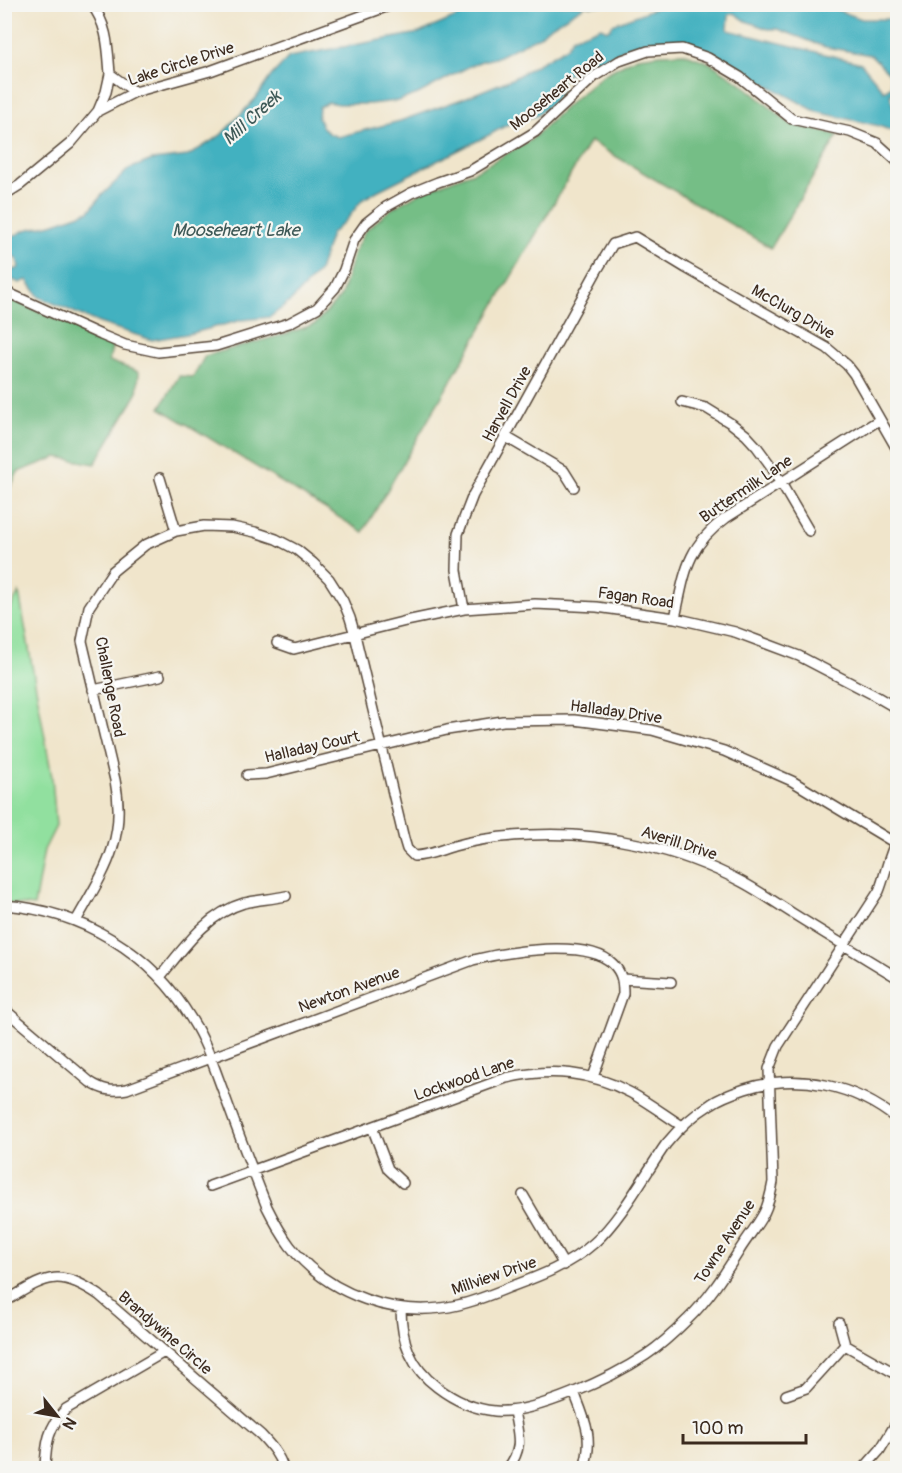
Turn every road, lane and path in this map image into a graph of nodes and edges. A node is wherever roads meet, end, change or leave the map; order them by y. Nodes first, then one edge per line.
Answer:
1 (91, 4) edge
2 (394, 4) edge
3 (110, 74) junction
4 (135, 92) junction
5 (98, 111) junction
6 (897, 162) edge
7 (4, 195) edge
8 (635, 237) joint
9 (4, 291) edge
10 (682, 402) dead end
11 (879, 420) junction
12 (506, 437) junction
13 (897, 452) edge
14 (160, 477) dead end
15 (781, 483) junction
16 (574, 487) dead end
17 (176, 531) junction
18 (808, 531) dead end
19 (464, 609) junction
20 (675, 618) junction
21 (355, 635) junction
22 (277, 643) dead end
23 (160, 676) dead end
24 (93, 690) junction
25 (897, 710) edge
26 (382, 747) junction
27 (247, 775) dead end
28 (896, 840) edge
29 (425, 856) joint
30 (286, 896) dead end
31 (4, 905) edge
32 (76, 921) junction
33 (844, 945) junction
34 (160, 977) junction
35 (897, 978) edge
36 (622, 979) junction
37 (671, 982) dead end
38 (4, 1009) edge
39 (210, 1058) junction
40 (593, 1077) junction
41 (769, 1083) junction
42 (897, 1120) edge
43 (682, 1126) junction
44 (372, 1127) junction
45 (253, 1172) junction
46 (403, 1183) dead end
47 (210, 1186) dead end
48 (523, 1195) dead end
49 (564, 1265) junction
50 (4, 1302) edge
51 (402, 1308) junction
52 (839, 1323) dead end
53 (845, 1345) junction
54 (165, 1352) junction
55 (897, 1375) edge
56 (574, 1392) junction
57 (786, 1395) dead end
58 (514, 1411) junction
59 (897, 1420) edge
60 (45, 1468) edge
61 (283, 1468) edge
62 (508, 1468) edge
63 (584, 1468) edge
64 (864, 1468) edge

1 - 3 street
2 - 4 street, Lake Circle Drive
3 - 4 street
3 - 5 street
4 - 5 street, Lake Circle Drive
5 - 7 street, Lake Circle Drive
6 - 9 street, Mooseheart Road
8 - 11 street, McClurg Drive
8 - 12 street, Harvell Drive
10 - 15 street
11 - 13 street, McClurg Drive
11 - 15 street, Buttermilk Lane
12 - 16 street
12 - 19 street, Harvell Drive
14 - 17 street
15 - 18 street
15 - 20 street, Buttermilk Lane
17 - 21 street, Challenge Road
17 - 24 street, Challenge Road
19 - 20 street, Fagan Road
19 - 21 street, Fagan Road
20 - 25 street, Fagan Road
21 - 22 street, Fagan Road
21 - 26 street, Challenge Road
23 - 24 street
24 - 32 street, Challenge Road
26 - 27 street, Halladay Court
26 - 28 street, Halladay Drive
26 - 29 street, Challenge Road
28 - 33 street, Towne Avenue
29 - 33 street, Averill Drive
30 - 34 street
31 - 32 street, Millview Drive
32 - 34 street, Millview Drive
33 - 35 street, Averill Drive
33 - 41 street, Towne Avenue
34 - 39 street, Millview Drive
36 - 37 street
36 - 39 street, Newton Avenue
36 - 40 street
38 - 39 street, Newton Avenue
39 - 45 street, Millview Drive
40 - 43 street, Lockwood Lane
40 - 44 street, Lockwood Lane
41 - 42 street, Millview Drive
41 - 43 street, Millview Drive
41 - 56 street, Towne Avenue
43 - 49 street, Millview Drive
44 - 45 street, Lockwood Lane
44 - 46 street
45 - 47 street, Lockwood Lane
45 - 51 street, Millview Drive
48 - 49 street
49 - 51 street, Millview Drive
50 - 54 street, Brandywine Circle
51 - 58 street, Towne Avenue
52 - 53 street
53 - 55 street
53 - 57 street
54 - 60 street
54 - 61 street, Brandywine Circle
56 - 58 street, Towne Avenue
56 - 63 street
58 - 62 street
59 - 64 street

